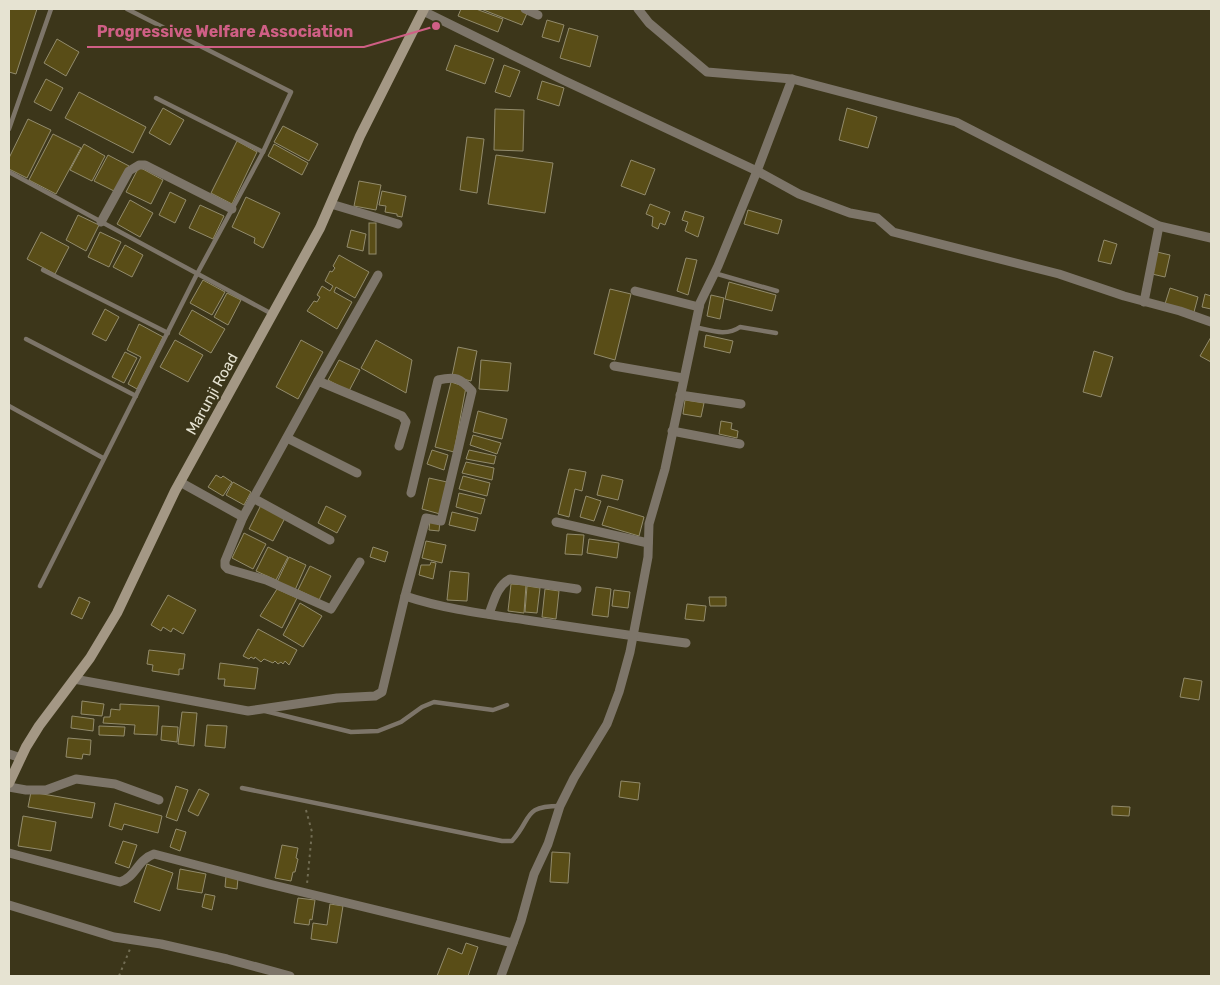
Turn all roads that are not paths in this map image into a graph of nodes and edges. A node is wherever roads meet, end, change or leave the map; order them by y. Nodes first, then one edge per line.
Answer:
1 (51, 9) edge
2 (127, 9) edge
3 (525, 9) edge
4 (638, 9) edge
5 (423, 10) edge
6 (538, 15) dead end
7 (792, 79) junction
8 (156, 98) dead end
9 (9, 129) edge
10 (263, 152) junction
11 (757, 171) junction
12 (9, 172) edge
13 (331, 204) junction
14 (232, 209) junction
15 (101, 222) junction
16 (398, 224) dead end
17 (1159, 226) junction
18 (1211, 238) edge
19 (43, 270) dead end
20 (714, 273) junction
21 (197, 274) junction
22 (378, 275) dead end
23 (635, 291) dead end
24 (777, 291) dead end
25 (1144, 302) junction
26 (699, 307) junction
27 (272, 314) junction
28 (1211, 322) edge
29 (694, 327) junction
30 (168, 333) junction
31 (776, 333) dead end
32 (26, 339) dead end
33 (614, 366) dead end
34 (683, 378) junction
35 (318, 381) junction
36 (680, 395) junction
37 (136, 396) junction
38 (741, 404) dead end
39 (9, 406) edge
40 (672, 431) junction
41 (287, 438) junction
42 (740, 444) dead end
43 (399, 446) dead end
44 (103, 458) junction
45 (357, 473) dead end
46 (180, 482) junction
47 (411, 493) dead end
48 (253, 498) junction
49 (242, 517) junction
50 (556, 522) dead end
51 (330, 540) dead end
52 (648, 543) junction
53 (360, 562) dead end
54 (40, 586) dead end
55 (577, 589) dead end
56 (405, 596) junction
57 (489, 614) junction
58 (633, 636) junction
59 (686, 643) dead end
60 (74, 679) junction
61 (507, 705) dead end
62 (261, 710) junction
63 (9, 754) edge
64 (21, 758) junction
65 (9, 785) edge
66 (242, 788) dead end
67 (159, 800) dead end
68 (560, 806) junction
69 (9, 853) edge
70 (9, 906) edge
71 (513, 943) junction
72 (264, 973) edge
73 (290, 976) edge
74 (501, 976) edge

1 - 9 lane
2 - 10 lane
3 - 6 street
4 - 7 street
5 - 11 street
5 - 13 street, Marunji Road
7 - 11 street
7 - 17 street
8 - 10 lane
10 - 14 lane
11 - 20 street
11 - 25 street
12 - 15 lane
13 - 16 street
13 - 27 street, Marunji Road
14 - 15 street
14 - 21 lane
15 - 21 lane
17 - 18 street
17 - 25 street
19 - 30 lane
20 - 24 lane
20 - 26 street
21 - 27 lane
21 - 30 lane
22 - 35 street
23 - 26 street
25 - 28 street
26 - 29 street
27 - 46 street, Marunji Road
29 - 31 lane
29 - 34 street
30 - 37 lane
32 - 37 lane
33 - 34 street
34 - 36 street
35 - 41 street
35 - 43 street
36 - 38 street
36 - 40 street
37 - 44 lane
39 - 44 lane
40 - 42 street
40 - 52 street
41 - 45 street
41 - 48 street
44 - 54 lane
46 - 49 street
46 - 60 street, Marunji Road
47 - 56 street
48 - 49 street
48 - 51 street
49 - 53 street
50 - 52 street
52 - 58 street
55 - 57 street
56 - 57 street
56 - 62 street
57 - 58 street
58 - 59 street
58 - 68 street
60 - 62 street
60 - 64 street, Marunji Road
61 - 62 lane
63 - 64 street
64 - 65 street, Marunji Road
65 - 67 street
66 - 68 lane
68 - 71 street
69 - 71 street
70 - 72 street
71 - 74 street
72 - 73 street

